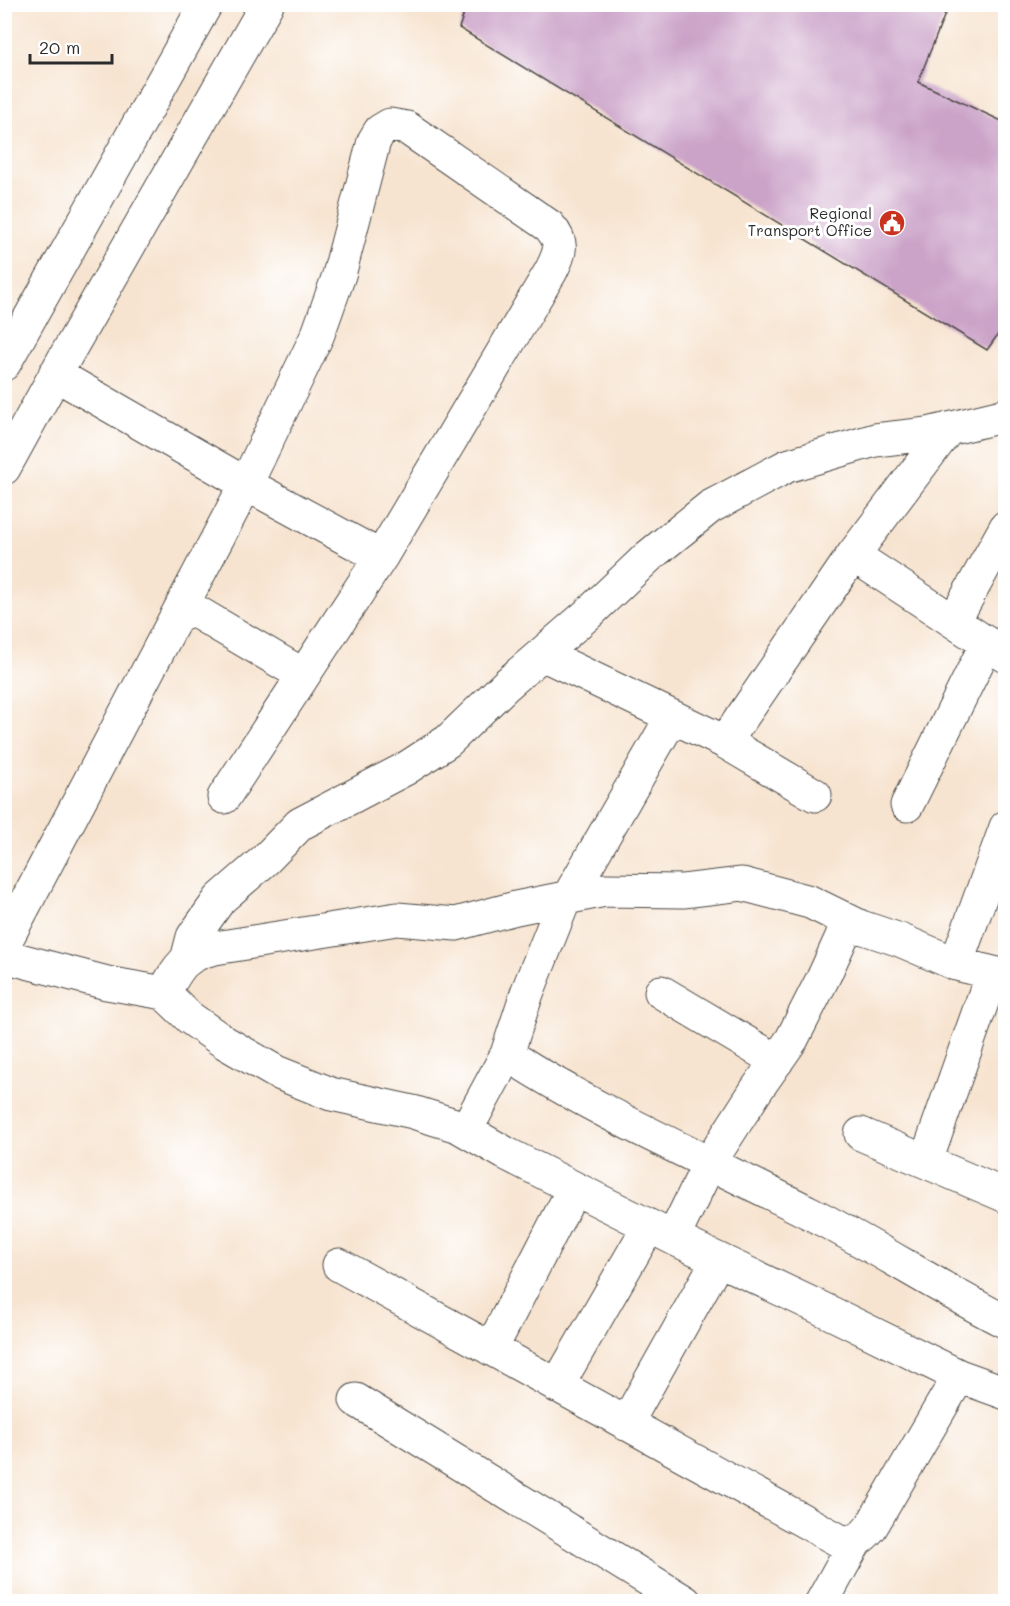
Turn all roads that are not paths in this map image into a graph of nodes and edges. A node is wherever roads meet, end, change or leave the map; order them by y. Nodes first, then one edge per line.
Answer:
1 (206, 4) edge
2 (267, 4) edge
3 (12, 331) edge
4 (4, 364) edge
5 (59, 367) junction
6 (1005, 415) edge
7 (948, 429) junction
8 (4, 468) edge
9 (246, 484) junction
10 (1005, 527) edge
11 (853, 555) junction
12 (381, 557) junction
13 (183, 604) junction
14 (954, 621) junction
15 (996, 650) edge
16 (542, 654) junction
17 (303, 675) junction
18 (672, 717) junction
19 (725, 742) junction
20 (815, 795) dead end
21 (224, 797) dead end
22 (908, 805) dead end
23 (1005, 827) edge
24 (567, 898) junction
25 (851, 922) junction
26 (4, 944) edge
27 (4, 956) edge
28 (187, 960) junction
29 (956, 964) junction
30 (999, 975) edge
31 (661, 992) dead end
32 (164, 993) junction
33 (507, 1054) junction
34 (777, 1061) junction
35 (466, 1130) junction
36 (861, 1134) dead end
37 (926, 1161) junction
38 (710, 1162) junction
39 (574, 1188) junction
40 (1005, 1196) edge
41 (661, 1232) junction
42 (718, 1260) junction
43 (339, 1265) dead end
44 (1005, 1322) edge
45 (491, 1349) junction
46 (959, 1376) junction
47 (557, 1386) junction
48 (1005, 1393) edge
49 (356, 1400) dead end
50 (626, 1424) junction
51 (855, 1542) junction
52 (675, 1599) edge
53 (822, 1602) edge

1 - 3 street
2 - 5 street
3 - 4 street
3 - 5 street
5 - 8 street
5 - 9 street
6 - 7 street
7 - 11 street
7 - 16 street
9 - 12 street
9 - 12 street
9 - 13 street
10 - 14 street
11 - 14 street
11 - 19 street
12 - 17 street
13 - 17 street
13 - 26 street
14 - 15 street
15 - 22 street
16 - 18 street
16 - 28 street
17 - 21 street
18 - 19 street
18 - 24 street
19 - 20 street
23 - 29 street
24 - 25 street
24 - 28 street
24 - 33 street
25 - 29 street
25 - 34 street
27 - 32 street
28 - 32 street
29 - 30 street
30 - 37 street
31 - 34 street
32 - 35 street
33 - 35 street
33 - 38 street
34 - 38 street
35 - 39 street
36 - 37 street
37 - 40 street
38 - 41 street
38 - 44 street
39 - 41 street
39 - 45 street
41 - 42 street
41 - 47 street
42 - 46 street
42 - 50 street
43 - 45 street
45 - 47 street
46 - 48 street
46 - 51 street
47 - 50 street
49 - 52 street
50 - 51 street
51 - 53 street

